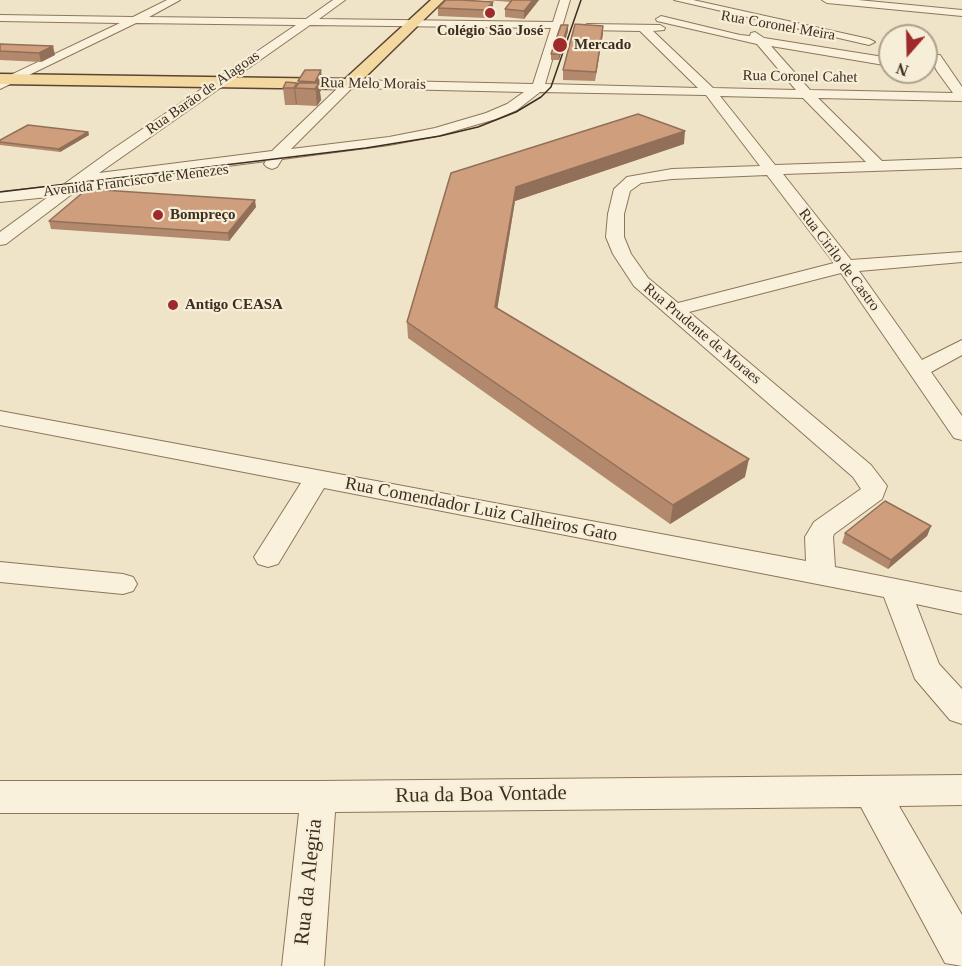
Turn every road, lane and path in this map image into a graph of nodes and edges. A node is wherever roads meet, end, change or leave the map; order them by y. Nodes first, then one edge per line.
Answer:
1 (175, 0) edge
2 (340, 0) edge
3 (438, 0) edge
4 (565, 0) edge
5 (679, 0) edge
6 (845, 1) edge
7 (825, 4) edge
8 (802, 13) dead end
9 (962, 13) edge
10 (0, 18) edge
11 (661, 19) dead end
12 (134, 20) junction
13 (308, 21) junction
14 (774, 21) junction
15 (412, 23) junction
16 (558, 25) junction
17 (587, 27) edge
18 (643, 28) junction
19 (699, 28) junction
20 (748, 28) junction
21 (721, 34) junction
22 (758, 40) junction
23 (878, 44) dead end
24 (938, 58) edge
25 (878, 60) edge
26 (953, 61) dead end
27 (938, 65) edge
28 (938, 70) edge
29 (943, 71) junction
30 (4, 81) edge
31 (220, 81) junction
32 (349, 84) junction
33 (538, 87) junction
34 (710, 92) junction
35 (807, 94) junction
36 (962, 96) edge
37 (510, 125) dead end
38 (274, 160) junction
39 (962, 163) edge
40 (878, 166) junction
41 (769, 170) junction
42 (76, 185) junction
43 (0, 198) edge
44 (0, 240) edge
45 (962, 257) edge
46 (846, 267) junction
47 (675, 310) junction
48 (962, 346) edge
49 (920, 370) junction
50 (0, 418) edge
51 (962, 433) edge
52 (317, 479) junction
53 (268, 557) dead end
54 (0, 572) edge
55 (821, 574) junction
56 (123, 584) dead end
57 (895, 588) junction
58 (962, 603) edge
59 (962, 711) edge
60 (962, 789) edge
61 (871, 791) junction
62 (0, 797) edge
63 (318, 797) junction
64 (959, 949) dead end
65 (303, 966) edge

1 - 12 street
2 - 13 street, Rua Barão de Alagoas
3 - 15 main road
4 - 16 street
5 - 14 street
6 - 7 street
6 - 9 street
8 - 14 street
10 - 12 street
11 - 19 street, Rua Coronel Meira
12 - 13 street
12 - 30 street
13 - 15 street
13 - 31 street, Rua Barão de Alagoas
14 - 20 street
14 - 23 street
15 - 16 street
15 - 32 main road
16 - 33 street
17 - 18 street
18 - 19 street
18 - 34 street, Rua Cirilo de Castro
19 - 21 street, Rua Coronel Meira
20 - 21 street
20 - 22 street
21 - 22 street, Rua Coronel Meira
22 - 25 street, Rua Coronel Meira
22 - 35 street
24 - 26 street
27 - 29 street
28 - 29 street
29 - 36 street
30 - 31 main road, Rua Melo Morais
31 - 32 main road, Rua Melo Morais
31 - 42 street, Rua Barão de Alagoas
32 - 33 street, Rua Melo Morais
32 - 38 street
33 - 34 street, Rua Melo Morais
33 - 38 street
34 - 35 street, Rua Coronel Cahet
34 - 41 street, Rua Cirilo de Castro
35 - 36 street, Rua Coronel Cahet
35 - 40 street
37 - 38 street
38 - 42 street, Avenida Francisco de Menezes
39 - 40 street, Rua Prudente de Moraes
40 - 41 street, Rua Prudente de Moraes
41 - 46 street, Rua Cirilo de Castro
41 - 47 street, Rua Prudente de Moraes
42 - 43 street, Avenida Francisco de Menezes
42 - 44 street, Rua Barão de Alagoas
45 - 46 street
46 - 47 street
46 - 49 street, Rua Cirilo de Castro
47 - 55 street, Rua Prudente de Moraes
48 - 49 street
49 - 51 street, Rua Cirilo de Castro
50 - 52 street, Rua Comendador Luiz Calheiros Gato
52 - 53 street
52 - 55 street, Rua Comendador Luiz Calheiros Gato
54 - 56 street
55 - 57 street, Rua Comendador Luiz Calheiros Gato
57 - 58 street, Rua Comendador Luiz Calheiros Gato
57 - 59 street
60 - 61 street, Rua da Boa Vontade
61 - 63 street, Rua da Boa Vontade
61 - 64 street
62 - 63 street, Rua da Boa Vontade
63 - 65 street, Rua da Alegria

